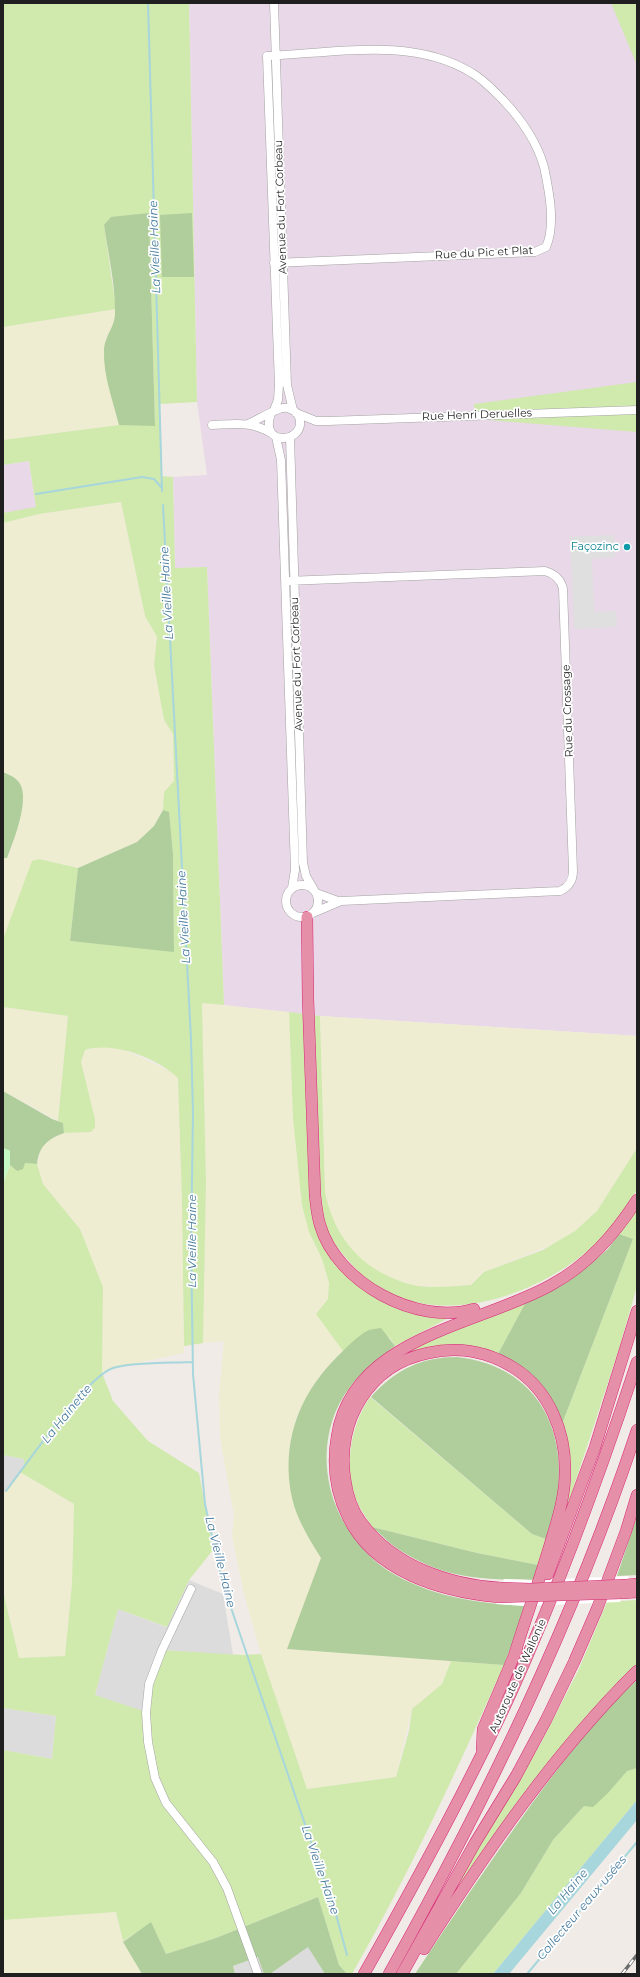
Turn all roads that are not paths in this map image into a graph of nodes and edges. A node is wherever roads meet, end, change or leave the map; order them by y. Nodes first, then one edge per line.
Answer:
1 (274, 3) edge
2 (267, 56) joint
3 (276, 56) junction
4 (283, 262) junction
5 (274, 263) junction
6 (637, 410) edge
7 (272, 412) junction
8 (295, 412) junction
9 (316, 421) junction
10 (248, 424) junction
11 (212, 425) dead end
12 (297, 431) junction
13 (274, 435) junction
14 (290, 437) junction
15 (295, 581) junction
16 (286, 582) junction
17 (292, 888) junction
18 (314, 890) junction
19 (338, 901) junction
20 (311, 915) junction
21 (637, 1200) edge
22 (510, 1303) junction
23 (637, 1311) edge
24 (637, 1362) edge
25 (637, 1430) edge
26 (637, 1495) edge
27 (629, 1587) edge
28 (192, 1589) dead end
29 (500, 1592) junction
30 (637, 1592) edge
31 (514, 1656) junction
32 (637, 1671) edge
33 (481, 1756) junction
34 (258, 1974) edge
35 (364, 1974) edge
36 (389, 1974) edge
37 (402, 1974) edge
38 (408, 1974) edge

1 - 3 street, Avenue du Fort Corbeau
2 - 3 street, Rue du Pic et Plat
2 - 5 street, Avenue du Fort Corbeau
3 - 4 street, Avenue du Fort Corbeau
3 - 4 street, Rue du Pic et Plat
4 - 5 street, Rue du Pic et Plat
4 - 8 street, Avenue du Fort Corbeau
5 - 7 street, Avenue du Fort Corbeau
6 - 9 street, Rue Henri Deruelles
7 - 8 street
7 - 10 street
7 - 13 street
8 - 9 street, Rue Henri Deruelles
8 - 12 street
9 - 12 street, Rue Henri Deruelles
10 - 11 street
10 - 13 street
12 - 14 street
13 - 14 street
13 - 16 street, Avenue du Fort Corbeau
14 - 15 street, Avenue du Fort Corbeau
15 - 16 street, Rue du Crossage
15 - 18 street, Avenue du Fort Corbeau
15 - 19 street, Rue du Crossage
16 - 17 street, Avenue du Fort Corbeau
17 - 18 street
17 - 20 street
18 - 19 street
18 - 20 street
19 - 20 street
20 - 22 highway
21 - 22 highway
22 - 29 highway
23 - 31 highway
24 - 33 highway, Autoroute de Wallonie
25 - 36 highway, Autoroute de Wallonie
26 - 37 highway
27 - 29 highway, bridge
27 - 30 highway
28 - 34 street
29 - 31 highway
31 - 33 highway
32 - 38 highway
33 - 35 highway, Autoroute de Wallonie

